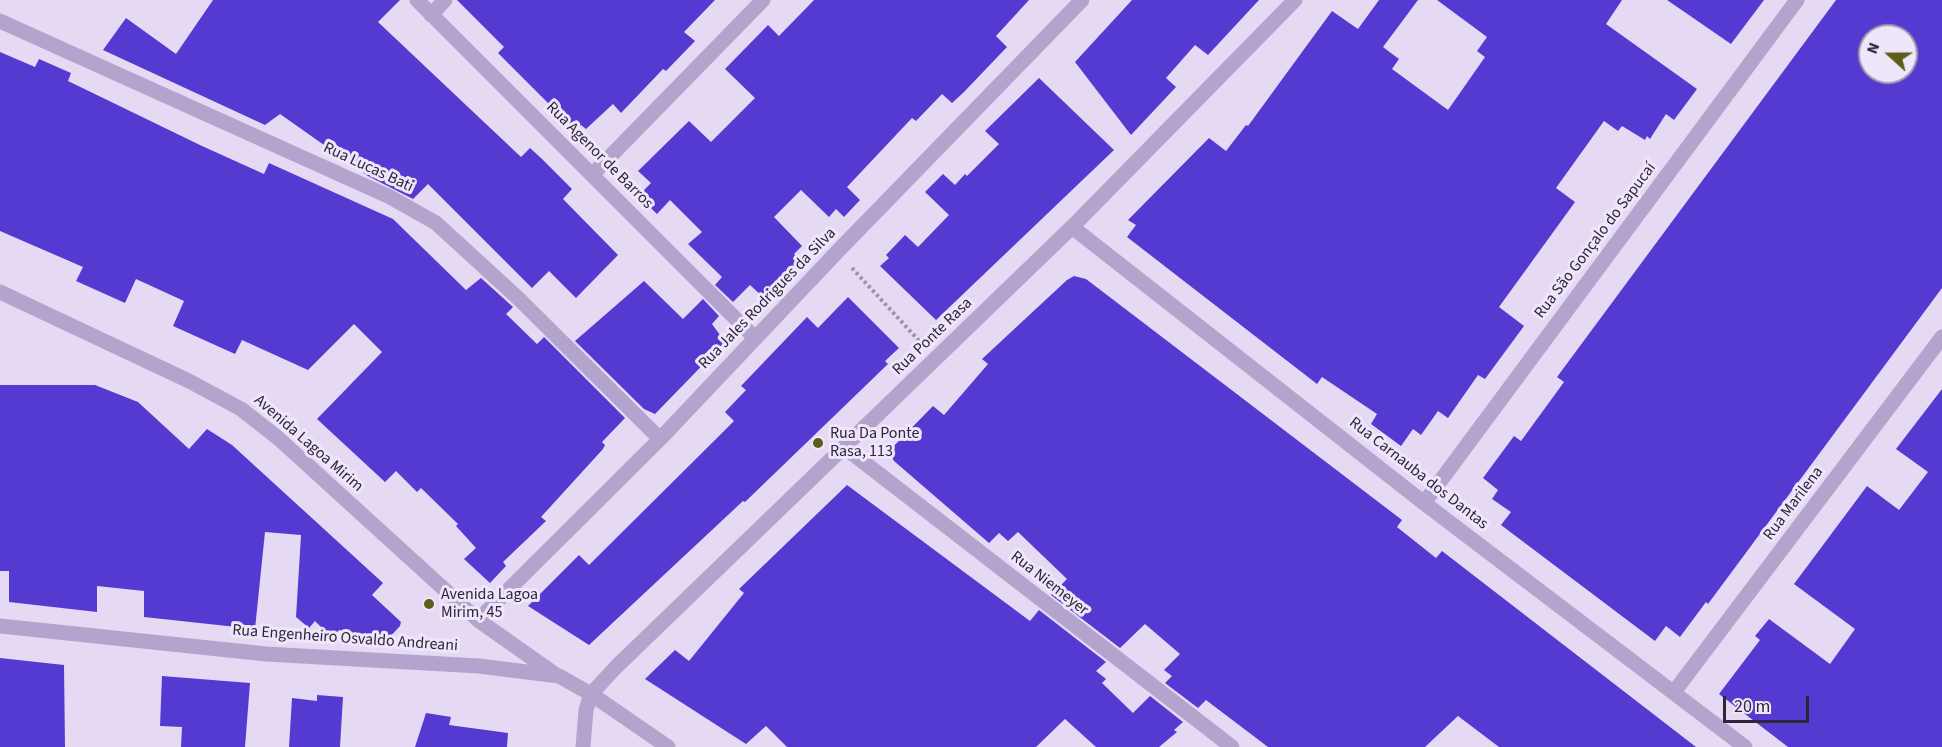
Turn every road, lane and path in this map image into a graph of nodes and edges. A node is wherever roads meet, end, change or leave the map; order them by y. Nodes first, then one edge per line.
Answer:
1 (417, 0) edge
2 (445, 0) edge
3 (763, 0) edge
4 (1082, 0) edge
5 (1295, 0) edge
6 (1797, 0) edge
7 (431, 15) junction
8 (0, 21) edge
9 (592, 175) junction
10 (1072, 227) junction
11 (837, 252) junction
12 (0, 292) edge
13 (1942, 337) edge
14 (755, 338) junction
15 (937, 359) junction
16 (660, 439) junction
17 (844, 447) junction
18 (1424, 503) junction
19 (478, 620) junction
20 (0, 626) edge
21 (559, 676) junction
22 (1674, 692) junction
23 (591, 694) junction
24 (584, 747) edge
25 (668, 747) edge
26 (1232, 747) edge
27 (1745, 747) edge

1 - 7 street, Rua Agenor de Barros
2 - 7 street
3 - 9 street
4 - 11 street, Rua Jales Rodrigues da Silva
5 - 10 street, Rua Ponte Rasa
6 - 18 street, Rua São Gonçalo do Sapucaí
7 - 9 street, Rua Agenor de Barros
8 - 16 street, Rua Lucas Bati
9 - 14 street, Rua Agenor de Barros
10 - 15 street, Rua Ponte Rasa
10 - 18 street, Rua Carnauba dos Dantas
11 - 14 street, Rua Jales Rodrigues da Silva
11 - 15 path
12 - 19 street, Avenida Lagoa Mirim
13 - 22 street, Rua Marilena
14 - 16 street, Rua Jales Rodrigues da Silva
15 - 17 street, Rua Ponte Rasa
16 - 19 street, Rua Jales Rodrigues da Silva
17 - 23 street, Rua Ponte Rasa
17 - 26 street, Rua Niemeyer
18 - 22 street, Rua Carnauba dos Dantas
19 - 21 street, Avenida Lagoa Mirim
20 - 21 street, Rua Engenheiro Osvaldo Andreani
21 - 23 street, Rua Engenheiro Osvaldo Andreani
22 - 27 street, Rua Carnauba dos Dantas
23 - 24 street
23 - 25 street, Rua Engenheiro Osvaldo Andreani

